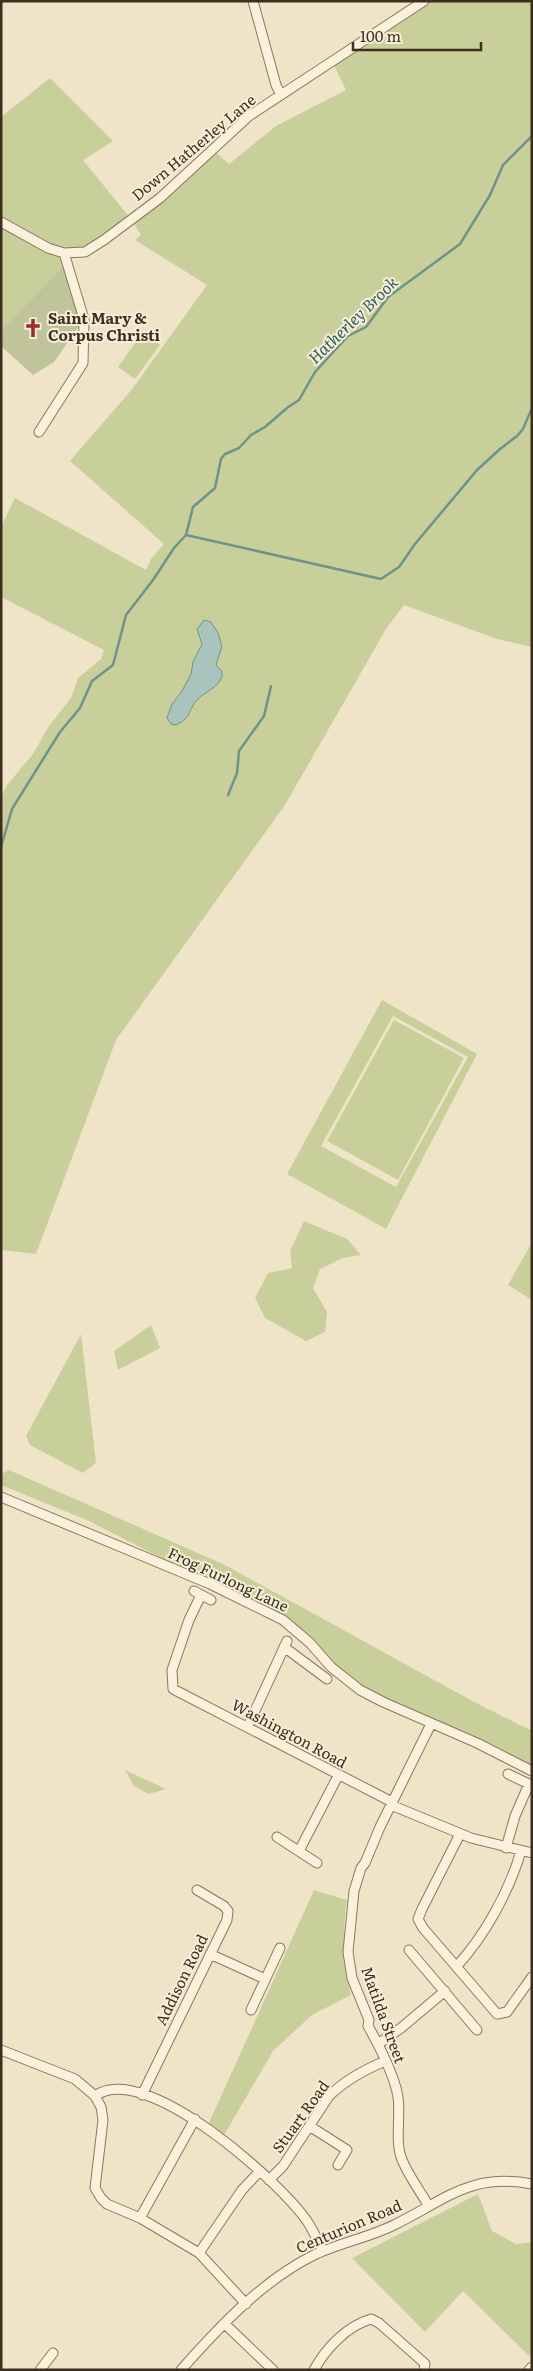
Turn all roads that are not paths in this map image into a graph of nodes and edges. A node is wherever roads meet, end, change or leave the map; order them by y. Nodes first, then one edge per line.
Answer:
1 (253, 1) edge
2 (424, 1) edge
3 (281, 95) junction
4 (1, 222) edge
5 (64, 253) junction
6 (39, 432) dead end
7 (1, 1496) edge
8 (211, 1600) dead end
9 (327, 1679) dead end
10 (431, 1724) junction
11 (248, 1726) junction
12 (532, 1771) edge
13 (508, 1774) dead end
14 (338, 1776) junction
15 (530, 1784) edge
16 (392, 1804) junction
17 (460, 1834) junction
18 (277, 1837) dead end
19 (506, 1848) junction
20 (299, 1851) junction
21 (521, 1851) junction
22 (532, 1853) edge
23 (317, 1863) dead end
24 (197, 1890) dead end
25 (280, 1948) dead end
26 (409, 1950) dead end
27 (210, 1954) junction
28 (457, 1966) junction
29 (532, 1977) edge
30 (265, 1979) junction
31 (445, 1991) junction
32 (251, 2010) dead end
33 (477, 2030) dead end
34 (378, 2044) junction
35 (1, 2050) edge
36 (385, 2061) junction
37 (142, 2095) junction
38 (95, 2096) junction
39 (195, 2119) junction
40 (311, 2127) junction
41 (338, 2165) dead end
42 (259, 2172) junction
43 (269, 2180) junction
44 (532, 2184) edge
45 (428, 2205) junction
46 (140, 2218) junction
47 (323, 2251) junction
48 (199, 2253) junction
49 (246, 2304) junction
50 (225, 2324) junction
51 (53, 2353) dead end
52 (532, 2366) edge
53 (40, 2370) edge
54 (181, 2370) edge
55 (273, 2370) edge
56 (314, 2370) edge
57 (424, 2370) edge
58 (528, 2370) edge

1 - 3 street
2 - 3 street, Down Hatherley Lane
3 - 5 street, Down Hatherley Lane
4 - 5 street, Down Hatherley Lane
5 - 6 street
7 - 10 street, Frog Furlong Lane
8 - 11 street, Washington Road
9 - 11 street
10 - 12 street, Frog Furlong Lane
10 - 16 street, Matilda Street
11 - 14 street, Washington Road
13 - 15 street
14 - 16 street, Washington Road
14 - 20 street
15 - 19 street
16 - 17 street, Washington Road
16 - 34 street, Matilda Street
17 - 19 street, Washington Road
17 - 28 street
18 - 20 street
19 - 21 street, Washington Road
20 - 23 street
21 - 22 street, Washington Road
21 - 28 street
24 - 27 street, Addison Road
25 - 30 street
26 - 31 street
27 - 30 street
27 - 37 street, Addison Road
28 - 29 street
30 - 32 street
31 - 33 street
31 - 34 street
34 - 36 street, Matilda Street
35 - 38 street
36 - 40 street, Stuart Road
36 - 45 street, Matilda Street
37 - 38 street
37 - 39 street
38 - 46 street
39 - 42 street
39 - 46 street
40 - 41 street
40 - 43 street, Stuart Road
42 - 43 street
42 - 48 street
43 - 47 street
44 - 45 street, Centurion Road
45 - 47 street, Centurion Road
46 - 48 street
47 - 49 street, Centurion Road
48 - 49 street
49 - 50 street, Centurion Road
50 - 54 street, Centurion Road
50 - 55 street
51 - 53 street
52 - 58 street
56 - 57 street

